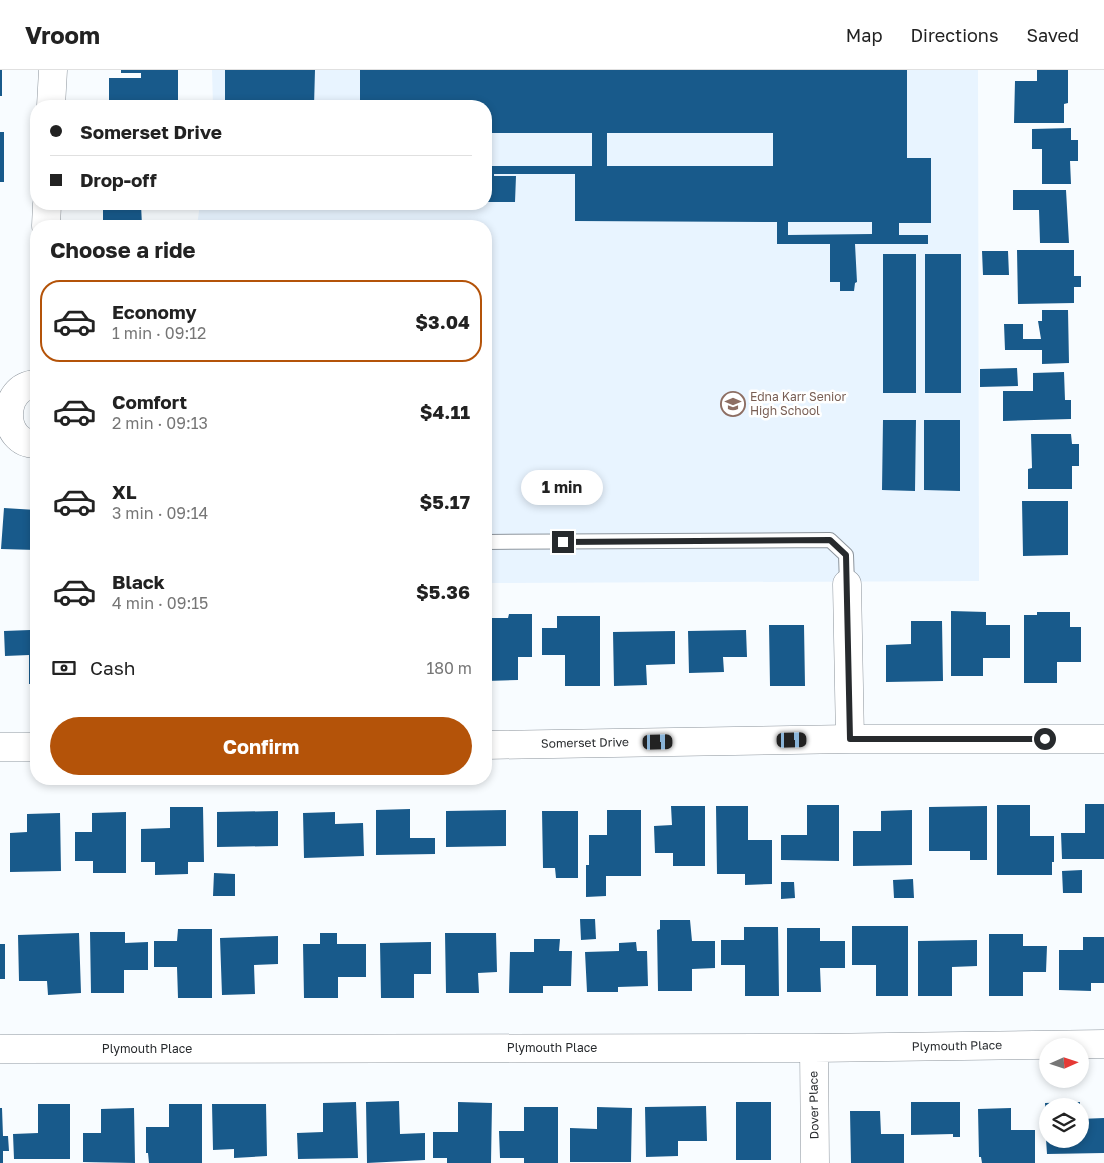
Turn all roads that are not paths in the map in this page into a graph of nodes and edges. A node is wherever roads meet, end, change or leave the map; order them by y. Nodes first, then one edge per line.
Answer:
1 (53, 70) edge
2 (51, 100) edge
3 (30, 385) edge
4 (30, 443) edge
5 (492, 542) edge
6 (847, 584) joint
7 (850, 739) junction
8 (1104, 739) edge
9 (492, 745) edge
10 (0, 747) edge
11 (30, 747) edge
12 (1104, 1044) edge
13 (814, 1048) junction
14 (0, 1049) edge
15 (814, 1163) edge

1 - 2 street
3 - 4 street
5 - 6 lane
6 - 7 street
7 - 8 street, Somerset Drive
7 - 9 street, Somerset Drive
10 - 11 street
12 - 13 street, Plymouth Place
13 - 14 street, Plymouth Place
13 - 15 street, Dover Place

